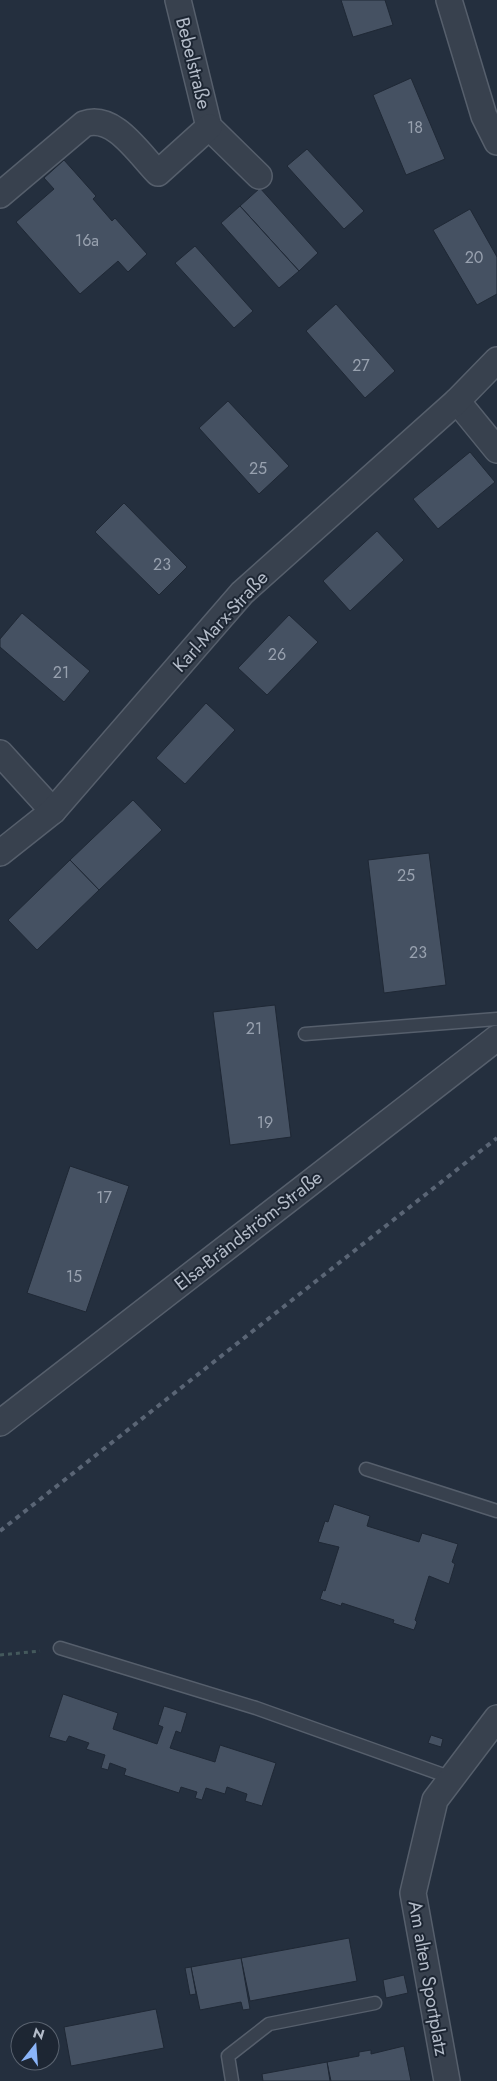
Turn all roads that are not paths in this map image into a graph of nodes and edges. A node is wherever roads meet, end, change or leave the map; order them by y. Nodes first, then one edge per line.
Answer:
1 (178, 0) edge
2 (449, 0) edge
3 (209, 126) junction
4 (497, 142) edge
5 (259, 176) dead end
6 (0, 196) edge
7 (497, 360) edge
8 (457, 401) junction
9 (497, 450) edge
10 (0, 753) edge
11 (53, 811) junction
12 (0, 853) edge
13 (497, 1019) edge
14 (304, 1034) dead end
15 (497, 1038) edge
16 (0, 1423) edge
17 (366, 1469) dead end
18 (497, 1511) edge
19 (60, 1648) road end
20 (497, 1718) edge
21 (452, 1778) junction
22 (376, 2003) dead end
23 (232, 2081) edge
24 (448, 2081) edge

1 - 3 street, Bebelstraße
2 - 4 street
3 - 5 street, Bebelstraße
3 - 6 street, Bebelstraße
7 - 8 street, Karl-Marx-Straße
8 - 9 street
8 - 11 street, Karl-Marx-Straße
10 - 11 street
11 - 12 street, Karl-Marx-Straße
13 - 14 lane
15 - 16 street, Elsa-Brändström-Straße
17 - 18 lane
19 - 21 lane
20 - 21 street, Am alten Sportplatz
21 - 24 street, Am alten Sportplatz
22 - 23 lane

